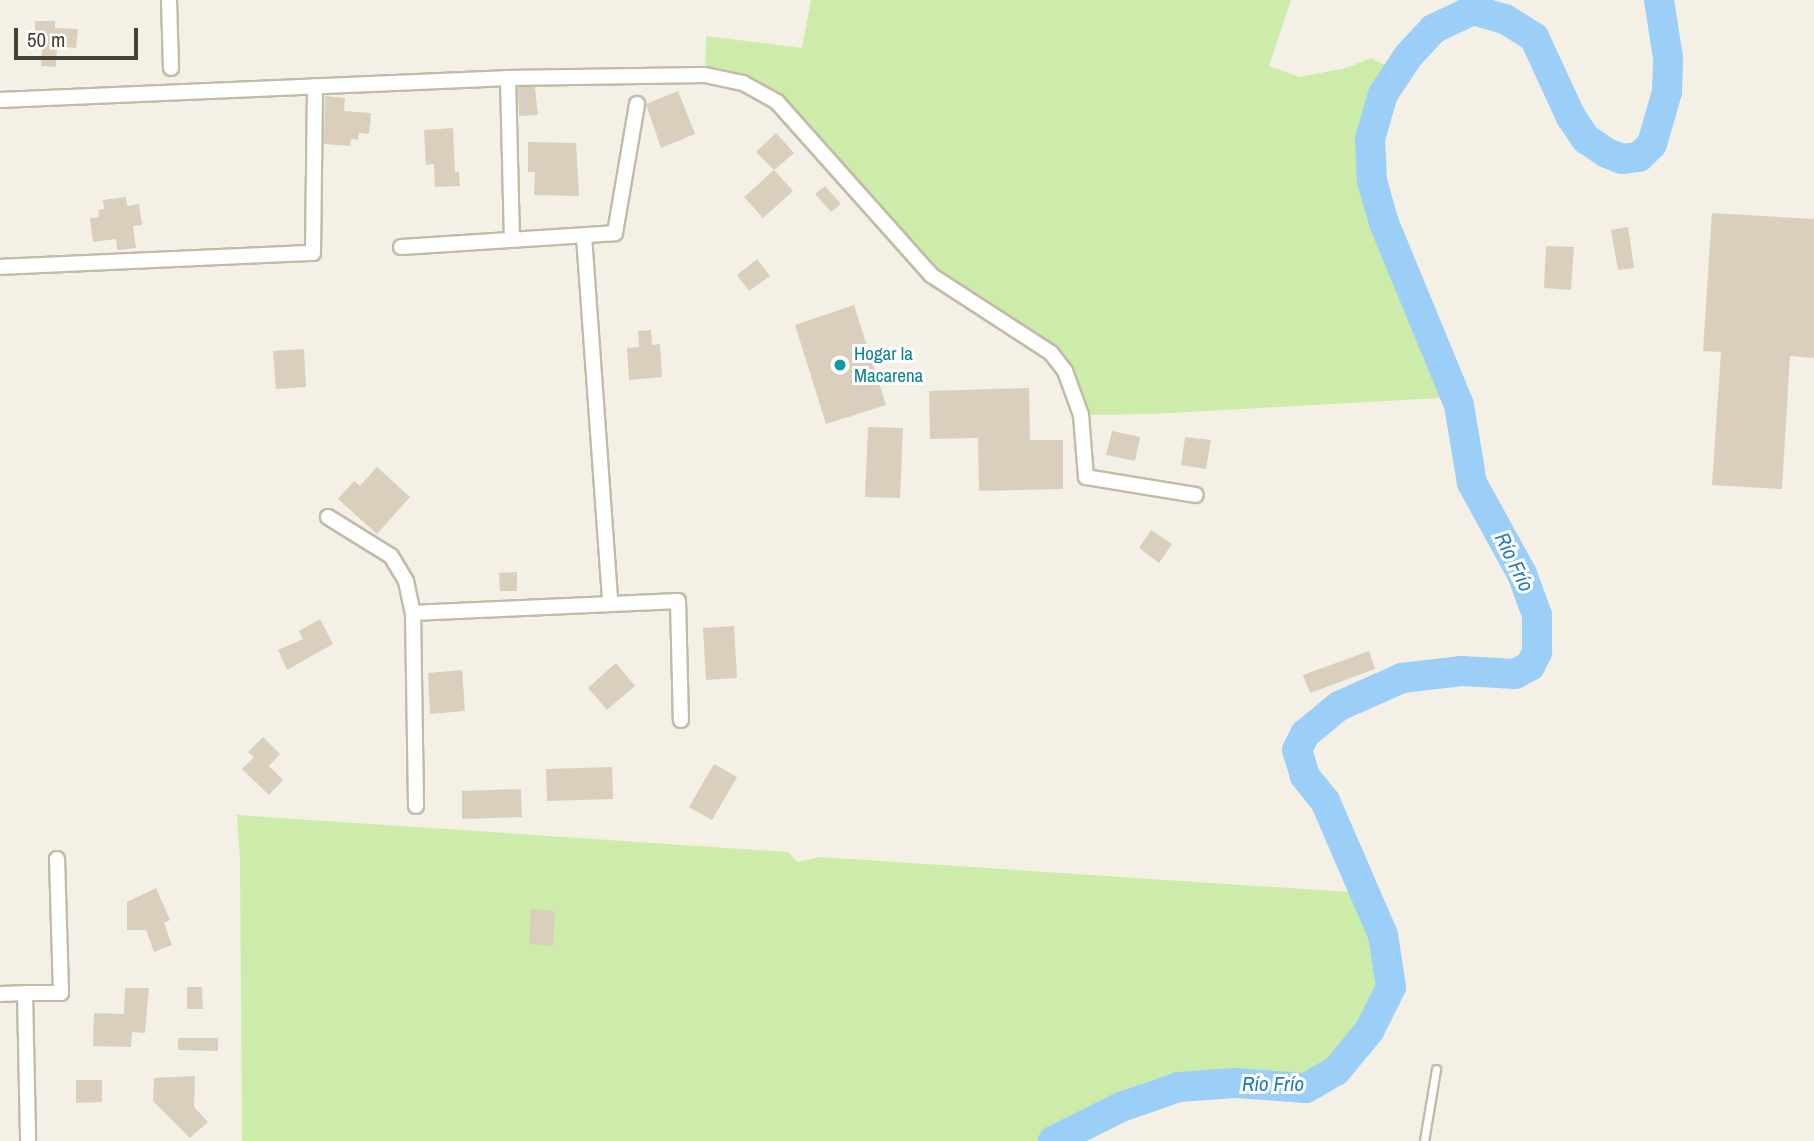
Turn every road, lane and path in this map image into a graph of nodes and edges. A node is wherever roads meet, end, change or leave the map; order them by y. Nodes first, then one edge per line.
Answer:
1 (169, 0) edge
2 (171, 68) dead end
3 (508, 78) junction
4 (315, 86) junction
5 (0, 100) edge
6 (636, 104) dead end
7 (584, 236) junction
8 (512, 240) junction
9 (401, 247) dead end
10 (0, 267) edge
11 (1196, 495) dead end
12 (328, 517) dead end
13 (610, 602) junction
14 (413, 613) junction
15 (681, 720) dead end
16 (416, 806) dead end
17 (57, 859) dead end
18 (25, 993) junction
19 (0, 994) edge
20 (1436, 1069) dead end
21 (28, 1141) edge
22 (1424, 1141) edge

1 - 2 street
3 - 4 street
3 - 8 street
3 - 11 street
4 - 5 street
4 - 10 street
6 - 7 street
7 - 8 street
7 - 13 street
8 - 9 street
12 - 14 street
13 - 14 street
13 - 15 street
14 - 16 street
17 - 18 street
18 - 19 street
18 - 21 street
20 - 22 lane

